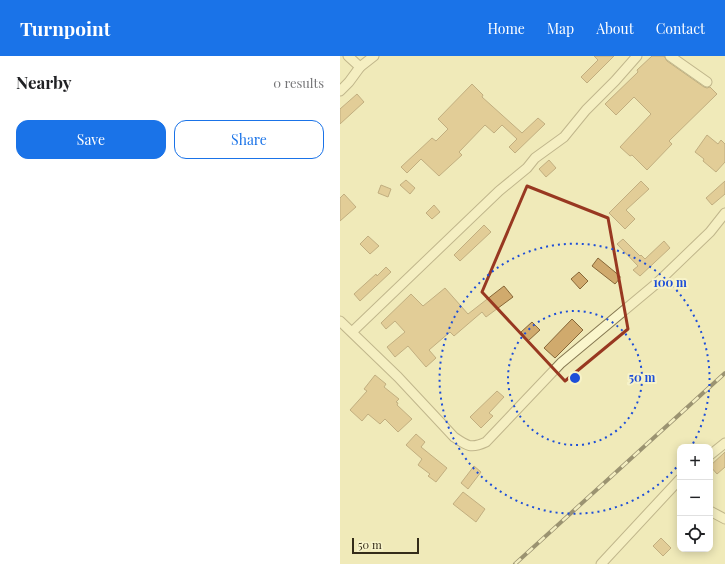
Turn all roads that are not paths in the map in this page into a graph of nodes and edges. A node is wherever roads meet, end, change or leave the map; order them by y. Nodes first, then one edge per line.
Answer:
1 (348, 56) edge
2 (374, 56) edge
3 (637, 56) edge
4 (670, 56) edge
5 (360, 67) junction
6 (707, 82) dead end
7 (340, 91) edge
8 (725, 213) edge
9 (340, 321) edge
10 (352, 332) junction
11 (725, 443) edge
12 (713, 453) edge
13 (677, 483) edge
14 (713, 513) edge
15 (725, 519) edge
16 (608, 562) edge

1 - 5 street
2 - 5 street
3 - 10 street
4 - 6 street
5 - 7 street
8 - 10 street
9 - 10 street
11 - 12 street
13 - 16 street
14 - 15 street

